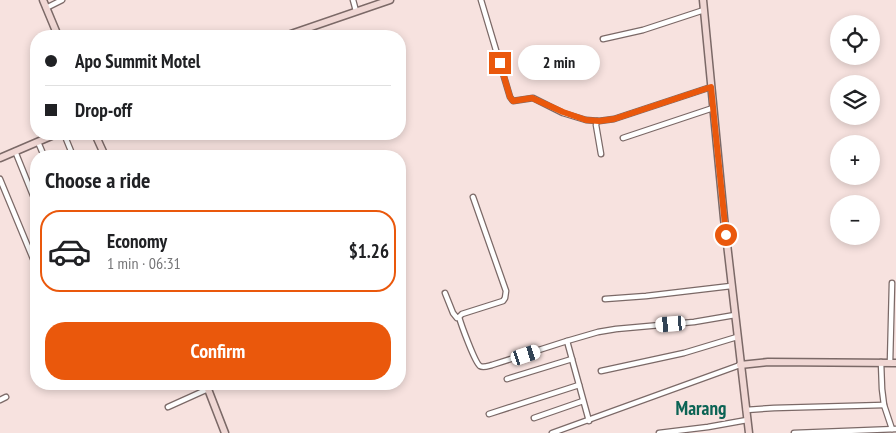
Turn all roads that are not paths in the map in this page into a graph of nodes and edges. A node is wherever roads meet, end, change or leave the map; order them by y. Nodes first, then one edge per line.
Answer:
1 (43, 0) edge
2 (62, 0) edge
3 (353, 0) edge
4 (388, 0) edge
5 (481, 0) edge
6 (703, 0) edge
7 (46, 8) junction
8 (704, 10) junction
9 (356, 11) junction
10 (55, 30) edge
11 (302, 30) edge
12 (603, 40) dead end
13 (711, 87) junction
14 (713, 108) junction
15 (597, 121) junction
16 (623, 138) dead end
17 (42, 140) edge
18 (38, 142) junction
19 (41, 150) edge
20 (15, 152) junction
21 (600, 154) dead end
22 (0, 158) edge
23 (0, 179) edge
24 (30, 188) edge
25 (473, 197) dead end
26 (30, 252) edge
27 (892, 284) dead end
28 (732, 286) junction
29 (445, 293) dead end
30 (605, 299) dead end
31 (735, 315) junction
32 (460, 317) junction
33 (738, 337) junction
34 (567, 341) junction
35 (572, 359) junction
36 (881, 362) junction
37 (893, 363) edge
38 (740, 365) junction
39 (601, 371) dead end
40 (507, 379) dead end
41 (579, 385) junction
42 (200, 390) edge
43 (209, 390) edge
44 (6, 397) dead end
45 (0, 400) edge
46 (583, 401) junction
47 (884, 405) junction
48 (168, 407) dead end
49 (746, 410) junction
50 (489, 414) dead end
51 (534, 418) dead end
52 (746, 420) junction
53 (589, 421) junction
54 (894, 429) edge
55 (882, 431) edge
56 (560, 432) edge
57 (226, 433) edge
58 (552, 433) edge
59 (659, 433) edge
60 (749, 433) edge
61 (794, 433) edge

1 - 7 main road
2 - 7 street
3 - 9 street
4 - 9 main road
5 - 15 street
6 - 8 main road
7 - 10 main road
8 - 12 street
8 - 13 main road
9 - 11 main road
13 - 14 main road
13 - 15 street
14 - 16 street
14 - 28 main road
15 - 21 street
17 - 18 main road
18 - 19 street
18 - 20 main road
20 - 22 main road
20 - 24 street
23 - 26 street
25 - 32 street
27 - 37 street
28 - 30 street
28 - 31 main road
29 - 32 street
31 - 33 main road
31 - 34 street
32 - 34 street
33 - 38 main road
33 - 39 street
34 - 35 street
35 - 40 street
35 - 41 street
36 - 37 main road
36 - 38 main road
36 - 47 street
38 - 49 main road
38 - 53 street
41 - 46 street
41 - 50 street
42 - 48 street
43 - 57 main road
44 - 45 street
46 - 51 street
46 - 53 street
47 - 49 street
47 - 54 street
49 - 52 main road
52 - 59 street
52 - 60 main road
53 - 56 street
54 - 55 street
55 - 61 street
56 - 58 street

